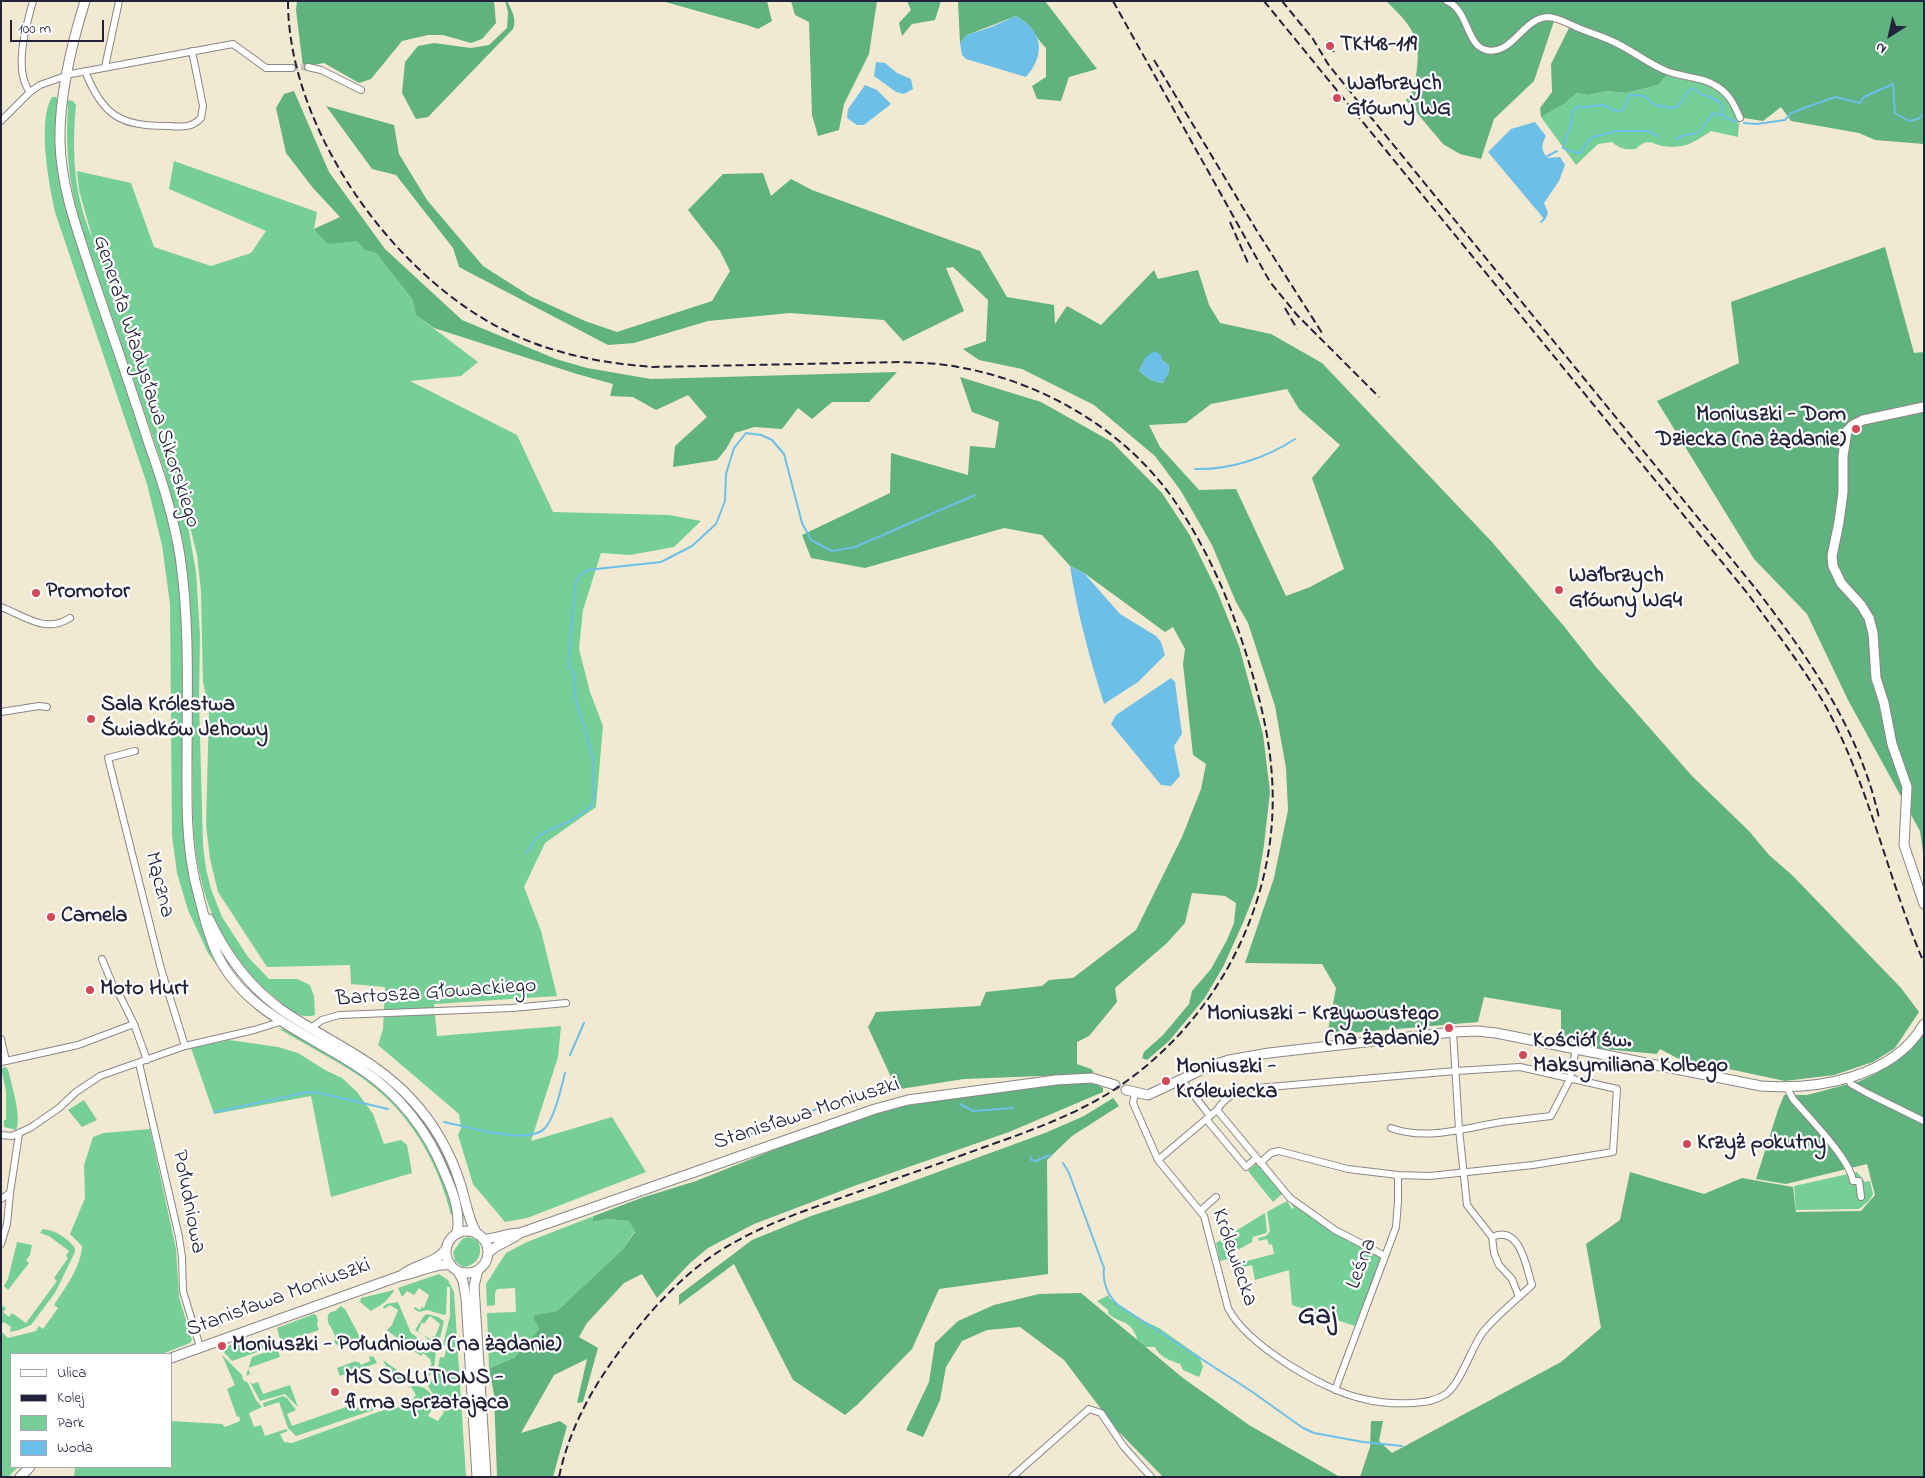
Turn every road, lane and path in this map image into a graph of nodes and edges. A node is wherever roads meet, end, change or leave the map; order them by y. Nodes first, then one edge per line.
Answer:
1 (33, 1) edge
2 (85, 1) edge
3 (119, 1) edge
4 (1447, 1) edge
5 (192, 51) junction
6 (105, 67) junction
7 (292, 68) tunnel mouth
8 (308, 68) tunnel mouth
9 (85, 71) junction
10 (67, 75) junction
11 (361, 90) dead end
12 (30, 92) junction
13 (1740, 118) dead end
14 (1, 121) edge
15 (1924, 406) edge
16 (1, 608) edge
17 (70, 618) dead end
18 (47, 708) dead end
19 (1, 712) edge
20 (135, 751) dead end
21 (199, 897) junction
22 (1924, 904) edge
23 (102, 959) dead end
24 (566, 1003) dead end
25 (280, 1022) junction
26 (134, 1024) junction
27 (1924, 1024) edge
28 (311, 1028) junction
29 (1453, 1032) junction
30 (1, 1039) edge
31 (185, 1046) junction
32 (1576, 1049) junction
33 (147, 1060) junction
34 (4, 1062) edge
35 (139, 1063) junction
36 (1456, 1071) junction
37 (1847, 1077) junction
38 (1570, 1079) junction
39 (1182, 1080) junction
40 (1115, 1084) dead end
41 (1786, 1088) junction
42 (1126, 1090) dead end
43 (1135, 1093) junction
44 (1217, 1110) junction
45 (1208, 1118) junction
46 (1924, 1121) edge
47 (1391, 1128) dead end
48 (1459, 1129) junction
49 (19, 1134) junction
50 (1, 1135) edge
51 (1238, 1135) junction
52 (1227, 1144) junction
53 (1158, 1160) junction
54 (1258, 1160) junction
55 (1463, 1171) junction
56 (1398, 1175) junction
57 (10, 1193) junction
58 (1216, 1197) dead end
59 (1860, 1197) dead end
60 (1, 1199) edge
61 (1200, 1210) junction
62 (457, 1233) junction
63 (520, 1234) junction
64 (480, 1236) junction
65 (1492, 1237) junction
66 (1, 1244) edge
67 (446, 1249) junction
68 (488, 1253) junction
69 (1385, 1256) junction
70 (450, 1265) junction
71 (478, 1270) junction
72 (458, 1271) junction
73 (400, 1276) junction
74 (1519, 1297) junction
75 (200, 1347) junction
76 (172, 1358) edge
77 (1336, 1390) junction
78 (29, 1468) edge
79 (20, 1477) edge
80 (477, 1477) edge
81 (486, 1477) edge
82 (1012, 1477) edge
83 (1151, 1477) edge

1 - 12 street
2 - 10 street, Generała Władysława Sikorskiego
3 - 6 street
4 - 13 street
5 - 6 street
5 - 7 street
5 - 9 street
6 - 9 street
8 - 11 street
9 - 10 street
10 - 12 street
10 - 21 street, Generała Władysława Sikorskiego
12 - 14 street
15 - 22 street
16 - 17 street
18 - 19 street
20 - 31 street, Mączna
21 - 25 street, Generała Władysława Sikorskiego
21 - 28 street, Generała Władysława Sikorskiego
23 - 26 street
24 - 28 street, Bartosza Głowackiego
25 - 31 street
25 - 62 street, Generała Władysława Sikorskiego
26 - 33 street
26 - 34 street
27 - 37 street
28 - 64 street, Generała Władysława Sikorskiego
29 - 32 street
29 - 36 street
29 - 39 street
30 - 34 street
31 - 33 street
32 - 38 street
32 - 41 street
33 - 35 street
35 - 49 street
35 - 75 street, Południowa
36 - 38 street
36 - 44 street
36 - 48 street
37 - 41 street
37 - 46 street
38 - 48 street
38 - 55 street
39 - 43 street
39 - 45 street
40 - 63 street, Stanisława Moniuszki
41 - 59 street
42 - 43 street
43 - 53 street, Królewiecka
44 - 45 street
44 - 51 street
45 - 52 street
45 - 53 street
47 - 48 street
48 - 55 street
49 - 50 street
49 - 57 street
51 - 52 street
51 - 54 street
52 - 54 street
53 - 61 street, Królewiecka
54 - 56 street
54 - 69 street
55 - 56 street
55 - 65 street
56 - 69 street, Leśna
57 - 60 street
57 - 66 street
58 - 61 street
61 - 77 street, Królewiecka
62 - 64 street
62 - 67 street
63 - 64 street, Stanisława Moniuszki
63 - 68 street, Stanisława Moniuszki
64 - 68 street
65 - 74 street
65 - 74 street, Królewiecka
67 - 70 street
67 - 73 street, Stanisława Moniuszki
68 - 71 street
69 - 77 street, Leśna
70 - 72 street
70 - 73 street, Stanisława Moniuszki
71 - 72 street
71 - 81 street
72 - 80 street
73 - 75 street, Stanisława Moniuszki
74 - 77 street, Królewiecka
75 - 76 street, Stanisława Moniuszki
78 - 79 street
82 - 83 street

